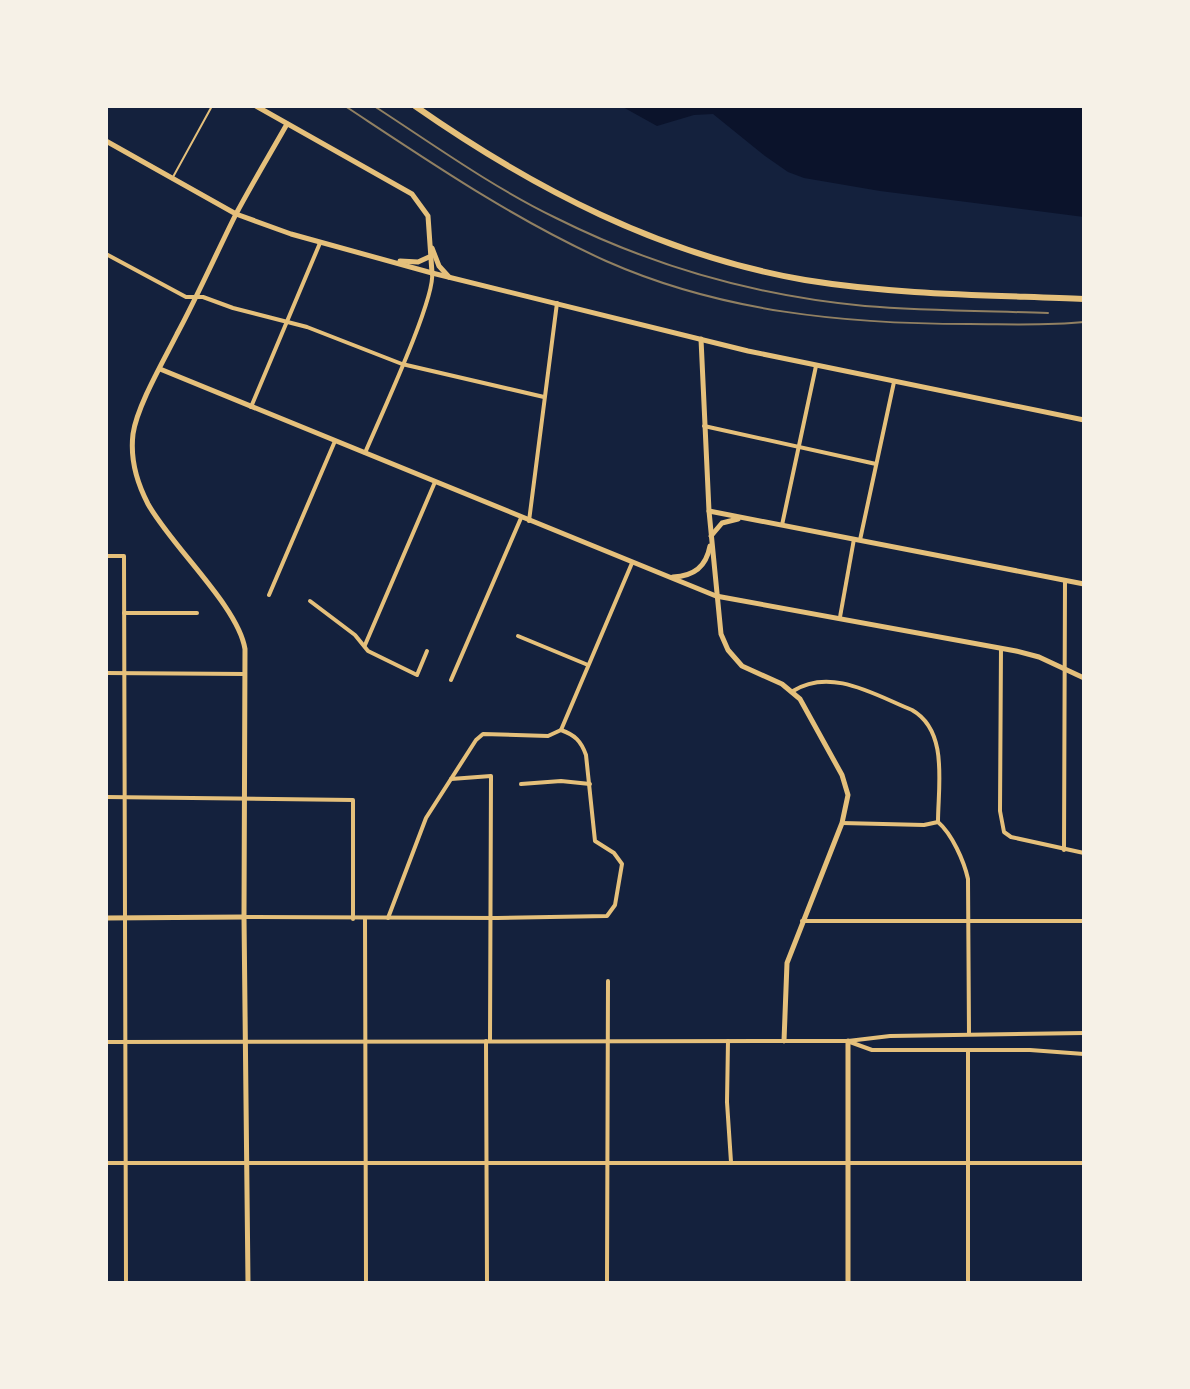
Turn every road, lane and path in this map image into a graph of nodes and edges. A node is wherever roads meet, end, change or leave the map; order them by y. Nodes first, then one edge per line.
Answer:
1 (212, 106) edge
2 (256, 106) edge
3 (415, 106) edge
4 (287, 124) junction
5 (106, 141) edge
6 (172, 178) junction
7 (236, 214) junction
8 (320, 242) junction
9 (432, 246) junction
10 (106, 254) edge
11 (429, 257) junction
12 (386, 261) junction
13 (432, 273) junction
14 (450, 277) junction
15 (196, 297) junction
16 (1084, 299) edge
17 (557, 303) junction
18 (287, 321) junction
19 (701, 339) junction
20 (402, 364) junction
21 (816, 366) junction
22 (160, 369) junction
23 (894, 382) junction
24 (544, 397) junction
25 (251, 407) junction
26 (1084, 420) edge
27 (704, 426) junction
28 (335, 441) junction
29 (799, 447) junction
30 (365, 453) junction
31 (876, 464) junction
32 (435, 482) junction
33 (709, 511) junction
34 (521, 518) junction
35 (744, 518) junction
36 (529, 521) junction
37 (782, 525) junction
38 (711, 537) junction
39 (857, 540) junction
40 (106, 556) edge
41 (632, 563) junction
42 (668, 577) junction
43 (1065, 581) junction
44 (1084, 584) edge
45 (269, 595) dead end
46 (716, 596) junction
47 (310, 601) dead end
48 (124, 613) junction
49 (197, 613) dead end
50 (840, 617) junction
51 (518, 636) dead end
52 (365, 645) junction
53 (1001, 648) junction
54 (427, 651) dead end
55 (588, 665) junction
56 (1065, 669) junction
57 (106, 673) edge
58 (124, 674) junction
59 (245, 674) junction
60 (1084, 678) edge
61 (451, 680) dead end
62 (793, 691) junction
63 (561, 730) junction
64 (451, 779) junction
65 (521, 784) dead end
66 (590, 784) junction
67 (106, 797) edge
68 (125, 797) junction
69 (244, 798) junction
70 (938, 822) junction
71 (842, 823) junction
72 (1064, 850) junction
73 (1084, 853) edge
74 (126, 917) junction
75 (244, 917) junction
76 (106, 918) edge
77 (388, 918) junction
78 (490, 918) junction
79 (353, 919) junction
80 (365, 919) junction
81 (802, 921) junction
82 (969, 921) junction
83 (1084, 921) edge
84 (608, 981) dead end
85 (1084, 1033) edge
86 (969, 1035) junction
87 (366, 1041) junction
88 (608, 1041) junction
89 (728, 1041) junction
90 (784, 1041) junction
91 (848, 1041) junction
92 (106, 1042) edge
93 (127, 1042) junction
94 (246, 1042) junction
95 (488, 1042) junction
96 (968, 1050) junction
97 (1084, 1054) edge
98 (248, 1162) junction
99 (365, 1162) junction
100 (487, 1162) junction
101 (608, 1162) junction
102 (731, 1162) junction
103 (848, 1162) junction
104 (968, 1162) junction
105 (106, 1163) edge
106 (126, 1163) junction
107 (1084, 1163) edge
108 (106, 1283) edge
109 (126, 1283) edge
110 (248, 1283) edge
111 (366, 1283) edge
112 (487, 1283) edge
113 (607, 1283) edge
114 (728, 1283) edge
115 (848, 1283) edge
116 (968, 1283) edge
117 (1084, 1283) edge

1 - 6 lane
2 - 4 street
3 - 16 highway
4 - 7 street
4 - 9 street
5 - 6 street
6 - 7 street
7 - 8 street
7 - 15 street
8 - 12 street
8 - 18 street
9 - 11 street
9 - 14 street
10 - 15 street
11 - 12 street
11 - 13 street
12 - 13 street
13 - 14 street
13 - 20 street
14 - 17 street
15 - 18 street
15 - 22 street
17 - 19 street
17 - 24 street
18 - 20 street
18 - 25 street
19 - 21 street
19 - 27 street
20 - 24 street
20 - 30 street
21 - 23 street
21 - 29 street
22 - 25 street
22 - 59 street
23 - 26 street
23 - 31 street
24 - 36 street
25 - 28 street
27 - 29 street
27 - 33 street
28 - 30 street
28 - 45 street
29 - 31 street
29 - 37 street
30 - 32 street
31 - 39 street
32 - 34 street
32 - 52 street
33 - 35 street
33 - 38 street
34 - 36 street
34 - 61 street
35 - 37 street
35 - 38 street
36 - 41 street
37 - 39 street
38 - 42 street
38 - 46 street
39 - 43 street
39 - 50 street
40 - 48 street
41 - 42 street
41 - 55 street
42 - 46 street
43 - 44 street
43 - 56 street
46 - 50 street
46 - 62 street
47 - 52 street
48 - 49 street
48 - 58 street
50 - 53 street
51 - 55 street
52 - 54 street
53 - 56 street
53 - 72 street
55 - 63 street
56 - 60 street
56 - 72 street
57 - 58 street
58 - 59 street
58 - 68 street
59 - 69 street
62 - 70 street
62 - 71 street
63 - 64 street
63 - 66 street
64 - 77 street
64 - 78 street
65 - 66 street
66 - 78 street
67 - 68 street
68 - 69 street
68 - 74 street
69 - 75 street
69 - 79 street
70 - 71 street
70 - 82 street
71 - 81 street
72 - 73 street
74 - 75 street
74 - 76 street
74 - 93 street
75 - 79 street
75 - 94 street
77 - 78 street
77 - 80 street
78 - 95 street
79 - 80 street
80 - 87 street
81 - 82 street
81 - 90 street
82 - 83 street
82 - 86 street
84 - 88 street
85 - 86 street
86 - 91 street
87 - 94 street
87 - 95 street
87 - 99 street
88 - 89 street
88 - 95 street
88 - 101 street
89 - 90 street
89 - 102 street
90 - 91 street
91 - 96 street
91 - 103 street
92 - 93 street
93 - 94 street
93 - 106 street
94 - 98 street
95 - 100 street
96 - 97 street
96 - 104 street
98 - 99 street
98 - 106 street
98 - 110 street
99 - 100 street
99 - 111 street
100 - 101 street
100 - 112 street
101 - 102 street
101 - 113 street
102 - 103 street
103 - 104 street
103 - 115 street
104 - 107 street
104 - 116 street
105 - 106 street
106 - 109 street
108 - 109 street
109 - 110 street
110 - 111 street
111 - 112 street
112 - 113 street
113 - 114 street
115 - 116 street
116 - 117 street

